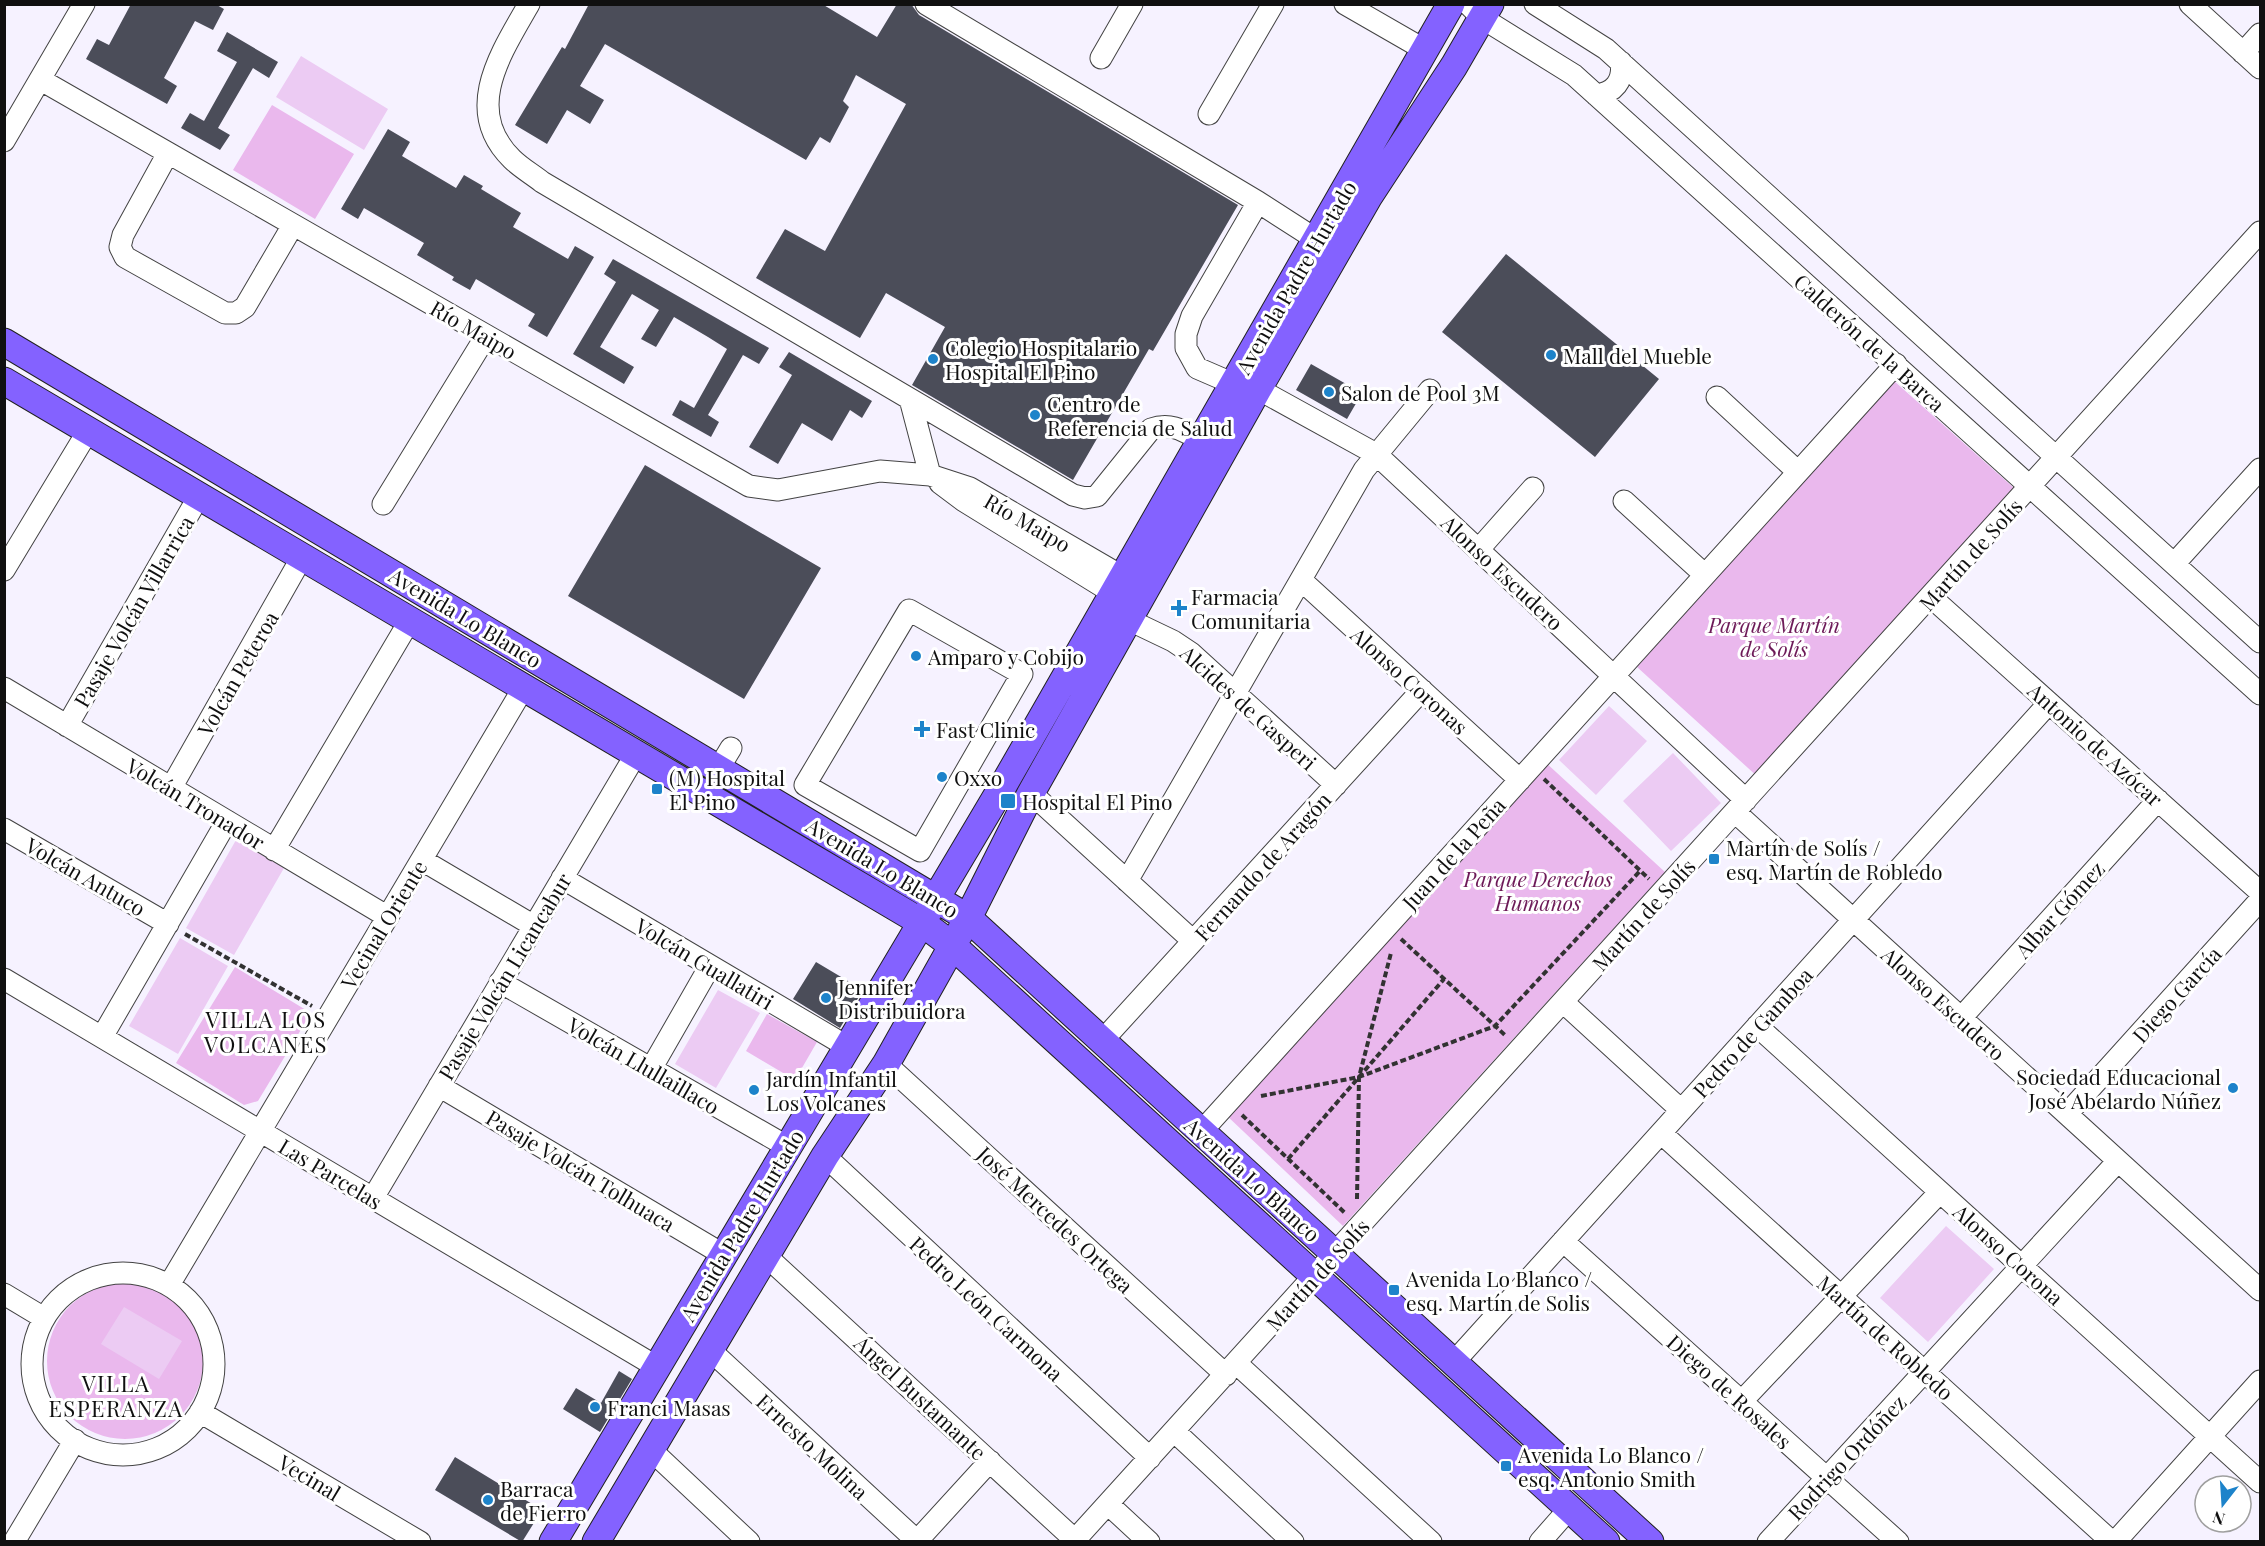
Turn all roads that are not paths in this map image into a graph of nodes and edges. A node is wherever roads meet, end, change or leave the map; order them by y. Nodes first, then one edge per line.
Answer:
1 (84, 4) edge
2 (529, 4) edge
3 (926, 4) edge
4 (1132, 4) edge
5 (1273, 4) edge
6 (1345, 4) edge
7 (1451, 4) edge
8 (1535, 4) edge
9 (2190, 4) edge
10 (1480, 9) edge
11 (2260, 34) edge
12 (1425, 50) junction
13 (2243, 53) junction
14 (1101, 58) dead end
15 (1621, 62) junction
16 (2260, 69) edge
17 (41, 80) junction
18 (1596, 95) junction
19 (1209, 114) dead end
20 (4, 141) edge
21 (168, 153) junction
22 (1258, 202) junction
23 (293, 225) junction
24 (2260, 232) edge
25 (1326, 246) junction
26 (486, 336) junction
27 (4, 342) edge
28 (1896, 364) junction
29 (4, 381) edge
30 (1246, 386) junction
31 (1430, 390) dead end
32 (1717, 397) dead end
33 (910, 399) junction
34 (88, 431) junction
35 (1201, 440) junction
36 (1376, 454) junction
37 (2057, 457) junction
38 (2260, 469) edge
39 (1798, 472) junction
40 (930, 475) junction
41 (2031, 486) junction
42 (1533, 488) dead end
43 (199, 496) junction
44 (1624, 501) dead end
45 (383, 504) dead end
46 (1479, 549) junction
47 (302, 557) junction
48 (2174, 564) junction
49 (4, 570) edge
50 (1706, 575) junction
51 (1301, 580) junction
52 (1118, 585) junction
53 (1931, 597) junction
54 (909, 610) joint
55 (1127, 619) junction
56 (410, 621) junction
57 (2260, 642) edge
58 (1614, 676) junction
59 (524, 687) junction
60 (4, 688) edge
61 (1422, 690) junction
62 (1236, 693) junction
63 (2260, 694) edge
64 (2049, 703) junction
65 (67, 726) junction
66 (636, 754) junction
67 (1533, 778) junction
68 (1335, 785) junction
69 (171, 788) junction
70 (1031, 793) junction
71 (2158, 800) junction
72 (1741, 806) junction
73 (227, 821) junction
74 (4, 829) edge
75 (274, 850) junction
76 (422, 860) junction
77 (562, 878) junction
78 (1127, 881) junction
79 (2260, 892) edge
80 (935, 897) junction
81 (2260, 900) edge
82 (388, 917) junction
83 (968, 918) junction
84 (1853, 920) junction
85 (921, 922) junction
86 (168, 924) junction
87 (534, 926) junction
88 (1193, 941) junction
89 (953, 946) junction
90 (711, 966) junction
91 (4, 979) edge
92 (500, 982) junction
93 (1563, 1002) junction
94 (1961, 1018) junction
95 (1757, 1026) junction
96 (102, 1037) junction
97 (1102, 1041) junction
98 (848, 1047) junction
99 (886, 1064) junction
100 (651, 1069) junction
101 (439, 1086) junction
102 (1681, 1110) junction
103 (2067, 1114) junction
104 (260, 1131) junction
105 (1201, 1132) junction
106 (1660, 1133) junction
107 (788, 1147) junction
108 (825, 1156) junction
109 (2118, 1161) junction
110 (1940, 1192) junction
111 (373, 1198) junction
112 (1563, 1241) junction
113 (1335, 1254) junction
114 (724, 1255) junction
115 (766, 1256) junction
116 (2022, 1266) junction
117 (1316, 1276) junction
118 (169, 1285) junction
119 (2260, 1290) edge
120 (4, 1294) edge
121 (1841, 1296) junction
122 (44, 1318) junction
123 (710, 1350) junction
124 (1454, 1362) junction
125 (657, 1367) junction
126 (1231, 1369) junction
127 (1924, 1372) junction
128 (2260, 1381) edge
129 (1741, 1402) junction
130 (200, 1412) junction
131 (1174, 1431) junction
132 (2210, 1437) junction
133 (75, 1440) junction
134 (651, 1450) junction
135 (1150, 1458) junction
136 (990, 1461) junction
137 (1827, 1478) junction
138 (2260, 1482) edge
139 (1108, 1504) junction
140 (1569, 1509) junction
141 (916, 1541) edge
142 (1074, 1541) edge
143 (14, 1542) edge
144 (420, 1542) edge
145 (553, 1542) edge
146 (596, 1542) edge
147 (749, 1542) edge
148 (1149, 1542) edge
149 (1293, 1542) edge
150 (1431, 1542) edge
151 (1540, 1542) edge
152 (1606, 1542) edge
153 (1650, 1542) edge
154 (1768, 1542) edge
155 (1898, 1542) edge
156 (2114, 1542) edge

1 - 17 street
2 - 33 street
3 - 22 street
4 - 14 street
5 - 19 street
6 - 12 street
7 - 12 main road, Avenida Padre Hurtado
8 - 15 street, Calderón de la Barca
9 - 13 street
10 - 18 street, Calderón de la Barca
10 - 25 main road, Avenida Padre Hurtado
11 - 13 street
12 - 25 main road, Avenida Padre Hurtado
13 - 16 street
15 - 18 street
15 - 37 street, Calderón de la Barca
17 - 20 street
17 - 21 street, Río Maipo
18 - 28 street, Calderón de la Barca
21 - 23 street, Río Maipo
21 - 23 street
22 - 25 street
22 - 30 street, Alonso Escudero
23 - 26 street, Río Maipo
24 - 37 street, Martín de Solís
25 - 30 main road, Avenida Padre Hurtado
26 - 40 street, Río Maipo
26 - 45 street
27 - 80 main road, Avenida Lo Blanco
28 - 39 street, Juan de la Peña
28 - 41 street, Calderón de la Barca
29 - 34 main road, Avenida Lo Blanco
30 - 35 main road, Avenida Padre Hurtado
30 - 36 street, Alonso Escudero
30 - 55 main road, Avenida Padre Hurtado
31 - 36 street
32 - 39 street
33 - 35 street
33 - 40 street
34 - 43 main road, Avenida Lo Blanco
34 - 49 street
35 - 52 main road, Avenida Padre Hurtado
36 - 46 street, Alonso Escudero
36 - 51 street
37 - 41 street, Martín de Solís
37 - 48 street, Calderón de la Barca
38 - 48 street
39 - 50 street, Juan de la Peña
40 - 52 street, Río Maipo
41 - 53 street, Martín de Solís
41 - 63 street, Calderón de la Barca
42 - 46 street
43 - 47 main road, Avenida Lo Blanco
43 - 65 street, Pasaje Volcán Villarrica
44 - 50 street
46 - 58 street, Alonso Escudero
47 - 56 main road, Avenida Lo Blanco
47 - 69 street, Volcán Peteroa
48 - 57 street, Calderón de la Barca
50 - 58 street, Juan de la Peña
51 - 61 street, Alonso Coronas
51 - 62 street
52 - 80 main road, Avenida Padre Hurtado
53 - 64 street, Antonio de Azócar
53 - 72 street, Martín de Solís
54 - 54 street
55 - 62 street, Alcides de Gasperi
55 - 70 main road, Avenida Padre Hurtado
56 - 59 main road, Avenida Lo Blanco
56 - 75 street
58 - 67 street, Juan de la Peña
58 - 72 street, Alonso Escudero
59 - 66 main road, Avenida Lo Blanco
59 - 76 street, Vecinal Oriente
60 - 65 street, Volcán Tronador
61 - 67 street, Alonso Coronas
61 - 68 street, Fernando de Aragón
62 - 68 street, Alcides de Gasperi
62 - 78 street
64 - 71 street, Antonio de Azócar
64 - 84 street, Pedro de Gamboa
65 - 69 street, Volcán Tronador
66 - 77 street, Pasaje Volcán Licancabur
66 - 85 main road, Avenida Lo Blanco
67 - 105 street, Juan de la Peña
68 - 88 street, Fernando de Aragón
69 - 73 street, Volcán Tronador
70 - 78 street
70 - 83 main road, Avenida Padre Hurtado
71 - 79 street, Antonio de Azócar
71 - 94 street, Albar Gómez
72 - 84 street, Alonso Escudero
72 - 93 street, Martín de Solís
73 - 75 street, Volcán Tronador
73 - 86 street
74 - 86 street, Volcán Antuco
75 - 82 street, Volcán Tronador
76 - 82 street, Vecinal Oriente
76 - 87 street
77 - 87 street, Pasaje Volcán Licancabur
77 - 90 street, Volcán Guallatiri
78 - 88 street
80 - 83 main road, Avenida Lo Blanco
80 - 85 main road, Avenida Padre Hurtado
81 - 103 street, Diego García
82 - 104 street, Vecinal Oriente
83 - 89 main road, Avenida Padre Hurtado
83 - 97 main road, Avenida Lo Blanco
84 - 94 street, Alonso Escudero
84 - 95 street, Pedro de Gamboa
85 - 89 main road, Avenida Lo Blanco
85 - 98 main road, Avenida Padre Hurtado
86 - 96 street
87 - 92 street, Pasaje Volcán Licancabur
88 - 97 street, Fernando de Aragón
89 - 99 main road, Avenida Padre Hurtado
89 - 117 main road, Avenida Lo Blanco
90 - 98 street, Volcán Guallatiri
90 - 100 street
91 - 96 street, Las Parcelas
92 - 100 street, Volcán Llullaillaco
92 - 101 street, Pasaje Volcán Licancabur
93 - 102 street
93 - 113 street, Martín de Solís
94 - 103 street, Alonso Escudero
95 - 102 street, Pedro de Gamboa
95 - 110 street, Alonso Corona
96 - 104 street, Las Parcelas
97 - 105 main road, Avenida Lo Blanco
98 - 107 main road, Avenida Padre Hurtado
99 - 108 main road, Avenida Padre Hurtado
99 - 126 street, José Mercedes Ortega
100 - 107 street, Volcán Llullaillaco
101 - 111 street, Pasaje Volcán Licancabur
101 - 114 street, Pasaje Volcán Tolhuaca
102 - 106 street, Pedro de Gamboa
103 - 109 street, Alonso Escudero
104 - 111 street, Las Parcelas
104 - 118 street, Vecinal Oriente
105 - 113 main road, Avenida Lo Blanco
106 - 112 street, Pedro de Gamboa
106 - 121 street, Martín de Robledo
107 - 114 main road, Avenida Padre Hurtado
108 - 115 main road, Avenida Padre Hurtado
108 - 135 street, Pedro León Carmona
109 - 116 street, Rodrigo Ordóñez
109 - 119 street, Alonso Escudero
110 - 116 street, Alonso Corona
110 - 121 street
111 - 125 street, Las Parcelas
112 - 124 street, Pedro de Gamboa
112 - 129 street, Diego de Rosales
113 - 117 street, Martín de Solís
113 - 124 main road, Avenida Lo Blanco
114 - 125 main road, Avenida Padre Hurtado
115 - 123 main road, Avenida Padre Hurtado
115 - 136 street, Ángel Bustamante
116 - 127 street, Rodrigo Ordóñez
116 - 132 street, Alonso Corona
117 - 126 street, Martín de Solís
117 - 140 main road, Avenida Lo Blanco
118 - 122 street
118 - 130 street
120 - 122 street
121 - 127 street, Martín de Robledo
121 - 129 street
122 - 133 street
123 - 134 main road, Avenida Padre Hurtado
123 - 141 street, Ernesto Molina
124 - 153 main road, Avenida Lo Blanco
125 - 145 main road, Avenida Padre Hurtado
126 - 131 street, Martín de Solís
126 - 150 street, José Mercedes Ortega
127 - 137 street, Rodrigo Ordóñez
127 - 156 street, Martín de Robledo
128 - 132 street
129 - 137 street, Diego de Rosales
130 - 133 street
130 - 144 street, Vecinal
131 - 135 street, Martín de Solís
131 - 149 street
132 - 138 street, Alonso Corona
132 - 156 street
133 - 143 street
134 - 146 main road, Avenida Padre Hurtado
134 - 147 street
135 - 139 street, Martín de Solís
136 - 141 street
136 - 142 street, Ángel Bustamante
137 - 154 street, Rodrigo Ordóñez
137 - 155 street, Diego de Rosales
139 - 142 street, Martín de Solís
139 - 148 street
140 - 151 street
140 - 152 main road, Avenida Lo Blanco

